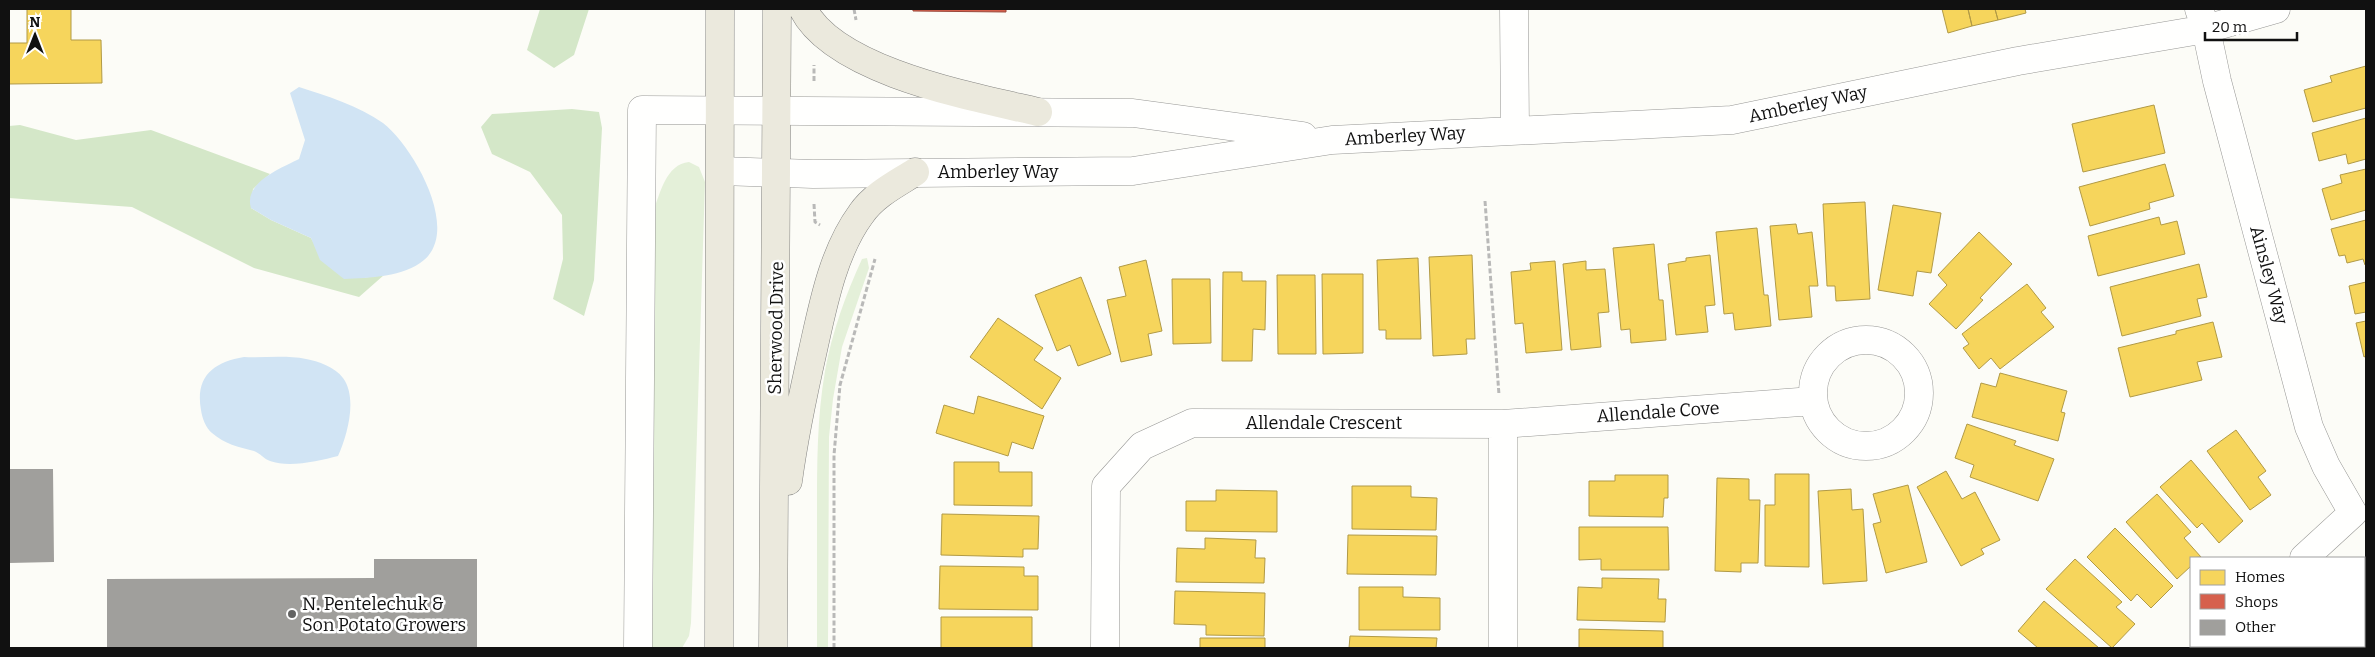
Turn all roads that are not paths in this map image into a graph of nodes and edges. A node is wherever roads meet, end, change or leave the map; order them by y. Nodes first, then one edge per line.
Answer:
1 (720, 9) edge
2 (777, 9) edge
3 (803, 9) edge
4 (1514, 9) edge
5 (2276, 9) edge
6 (2202, 19) edge
7 (720, 110) junction
8 (778, 110) junction
9 (1038, 112) junction
10 (1515, 130) junction
11 (1332, 140) junction
12 (721, 171) junction
13 (777, 172) junction
14 (915, 172) junction
15 (1813, 401) dead end
16 (1502, 412) junction
17 (2359, 509) edge
18 (2305, 557) edge
19 (774, 579) junction
20 (638, 648) edge
21 (719, 648) edge
22 (773, 648) edge
23 (1105, 648) edge
24 (1503, 648) edge

1 - 7 main road
2 - 8 main road, Sherwood Drive
3 - 9 main road
4 - 10 street
5 - 6 street, Amberley Way
6 - 10 street, Amberley Way
6 - 17 street, Ainsley Way
7 - 8 street, Amberley Way
7 - 12 main road
7 - 20 street, Amberley Way
8 - 9 street, Amberley Way
8 - 13 main road, Sherwood Drive
9 - 11 street, Amberley Way
10 - 11 street, Amberley Way
11 - 14 street, Amberley Way
12 - 13 street, Amberley Way
12 - 21 main road
13 - 14 street, Amberley Way
13 - 19 main road, Sherwood Drive
14 - 19 main road
15 - 16 street, Allendale Cove
16 - 23 street, Allendale Crescent
16 - 24 street
17 - 18 street, Ainsley Way
19 - 22 main road, Sherwood Drive

